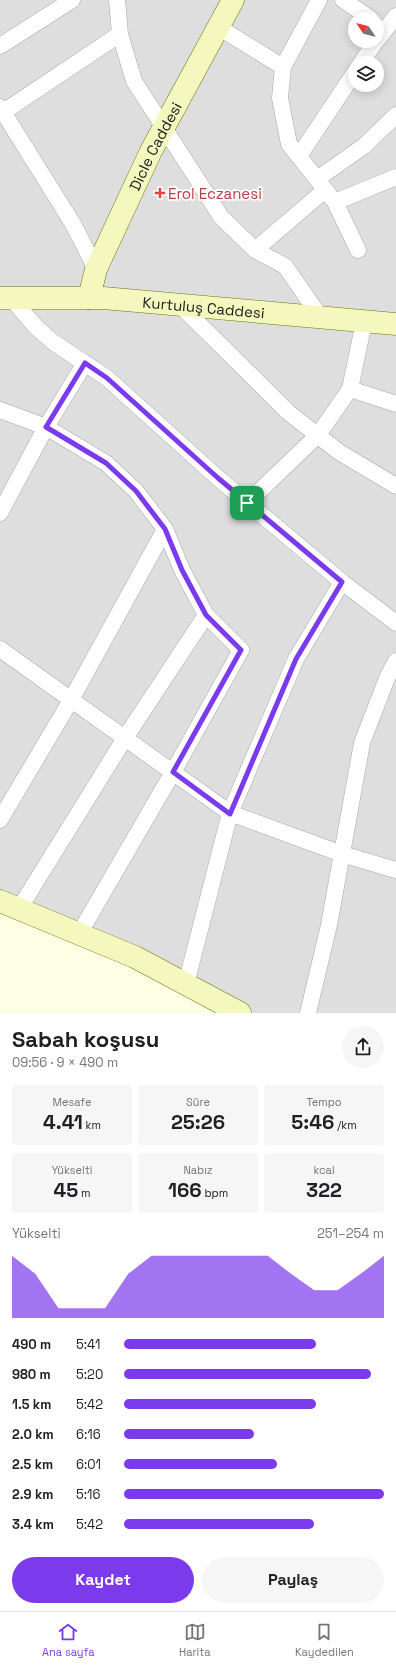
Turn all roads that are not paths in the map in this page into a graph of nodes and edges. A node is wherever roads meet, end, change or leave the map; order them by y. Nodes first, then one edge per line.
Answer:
1 (72, 0) edge
2 (117, 0) edge
3 (233, 0) edge
4 (319, 0) edge
5 (343, 0) edge
6 (361, 12) edge
7 (218, 27) junction
8 (386, 27) edge
9 (120, 34) junction
10 (0, 46) edge
11 (366, 56) edge
12 (283, 68) junction
13 (348, 82) edge
14 (2, 110) edge
15 (396, 115) edge
16 (164, 126) junction
17 (299, 156) junction
18 (396, 176) edge
19 (326, 190) junction
20 (256, 250) junction
21 (358, 250) dead end
22 (96, 269) junction
23 (6, 298) edge
24 (89, 298) junction
25 (180, 305) junction
26 (321, 318) junction
27 (364, 322) junction
28 (396, 324) edge
29 (85, 363) junction
30 (350, 389) junction
31 (396, 404) edge
32 (0, 410) edge
33 (46, 427) junction
34 (318, 435) junction
35 (396, 486) edge
36 (247, 503) junction
37 (0, 513) edge
38 (165, 529) junction
39 (342, 582) junction
40 (206, 615) junction
41 (396, 623) edge
42 (0, 649) edge
43 (396, 662) edge
44 (71, 700) junction
45 (125, 738) junction
46 (173, 772) junction
47 (230, 814) junction
48 (0, 820) edge
49 (342, 854) junction
50 (396, 870) edge
51 (9, 905) edge
52 (79, 934) junction
53 (186, 984) junction
54 (240, 1013) edge
55 (308, 1013) edge

1 - 10 street
2 - 9 street
3 - 7 main road, Dicle Caddesi
4 - 12 street
5 - 6 street
7 - 12 street
7 - 16 main road, Dicle Caddesi
8 - 11 street
9 - 14 street
9 - 16 street
12 - 17 street
13 - 17 street
14 - 22 street
15 - 19 street
16 - 20 street
16 - 22 main road, Dicle Caddesi
17 - 19 street
18 - 19 street
19 - 20 street
19 - 21 street
20 - 26 street
22 - 24 main road, Dicle Caddesi
23 - 24 main road, Kurtuluş Caddesi
23 - 29 street
24 - 25 main road, Kurtuluş Caddesi
25 - 26 main road, Kurtuluş Caddesi
25 - 34 street
26 - 27 main road, Kurtuluş Caddesi
27 - 28 main road, Kurtuluş Caddesi
27 - 30 street
29 - 33 street
29 - 36 street
30 - 31 street
30 - 34 street
32 - 33 street
33 - 37 street
33 - 38 street
34 - 35 street
34 - 36 street
36 - 39 street
38 - 40 street
38 - 44 street
39 - 41 street
39 - 47 street
40 - 45 street
40 - 46 street
42 - 44 street
43 - 49 street
44 - 45 street
44 - 48 street
45 - 46 street
45 - 51 street
46 - 47 street
46 - 52 street
47 - 49 street
47 - 53 street
49 - 50 street
49 - 55 street
51 - 52 main road
52 - 53 main road
53 - 54 main road

